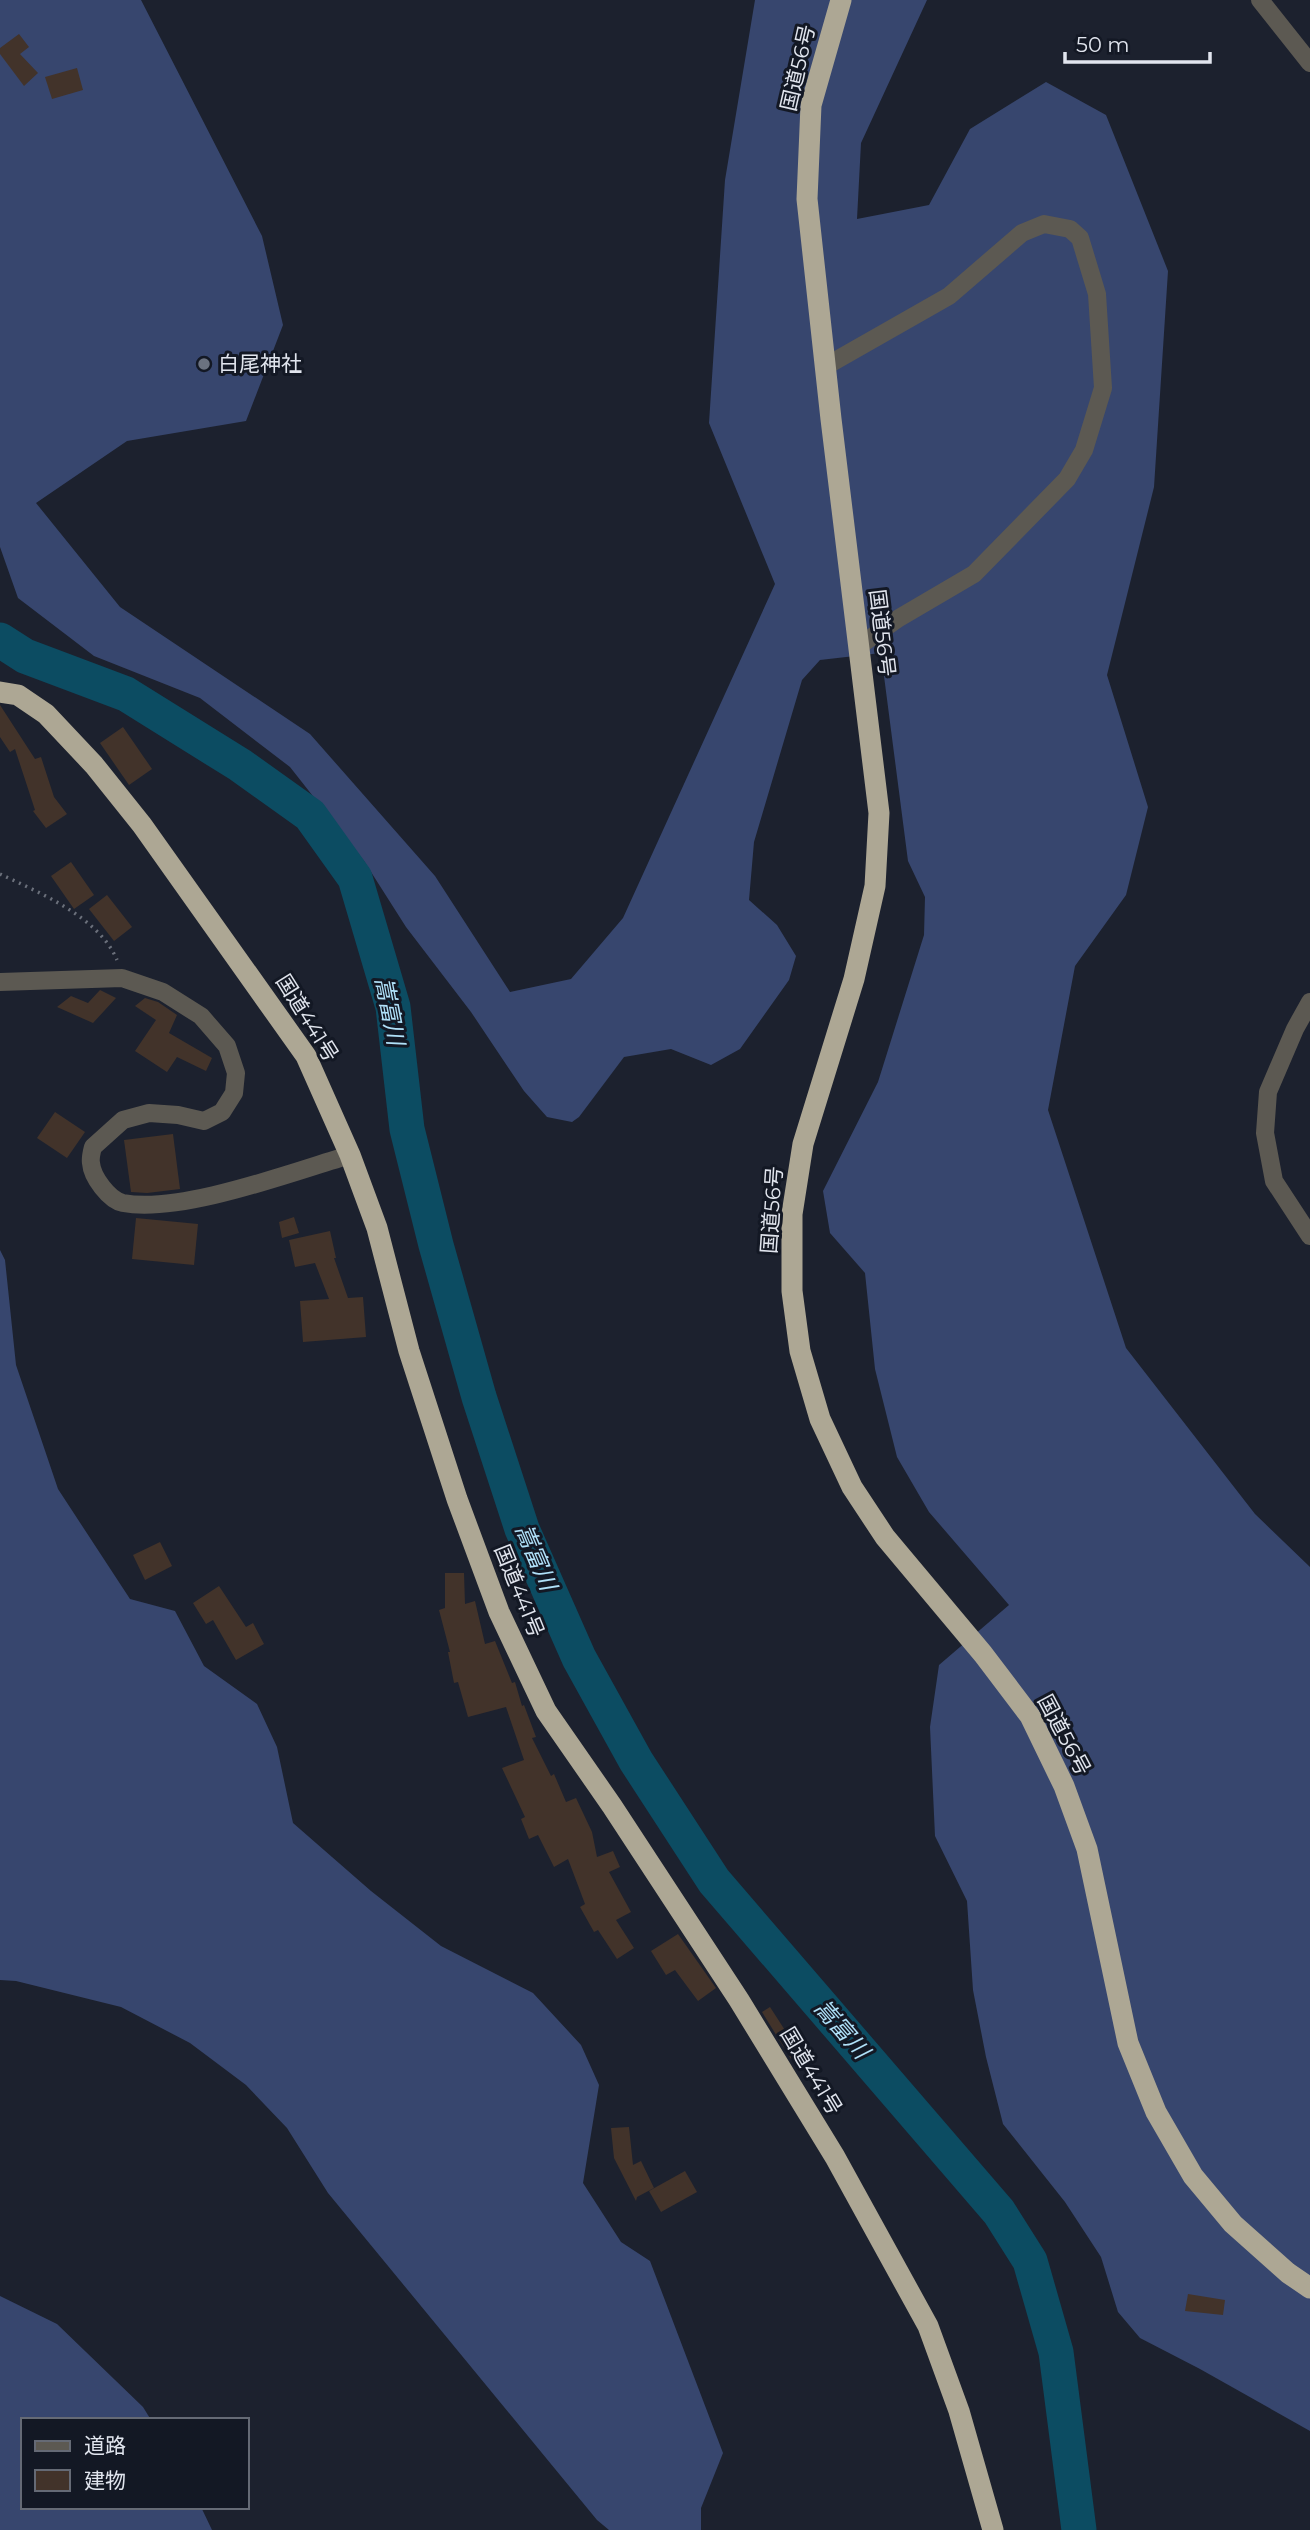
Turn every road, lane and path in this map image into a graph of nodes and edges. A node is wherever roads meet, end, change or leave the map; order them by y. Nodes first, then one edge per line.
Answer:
1 (841, 0) edge
2 (1260, 0) edge
3 (1310, 63) edge
4 (826, 366) junction
5 (859, 646) junction
6 (0, 692) edge
7 (0, 874) edge
8 (122, 978) junction
9 (0, 982) edge
10 (1310, 1002) edge
11 (350, 1155) junction
12 (1310, 1236) edge
13 (1310, 2288) edge
14 (993, 2530) edge

1 - 4 highway, 国道56号
2 - 3 street
4 - 5 highway, 国道56号
4 - 5 street
5 - 13 highway, 国道56号
6 - 11 highway, 国道441号
7 - 8 path
8 - 9 street
8 - 11 street
10 - 12 street
11 - 14 highway, 国道441号

